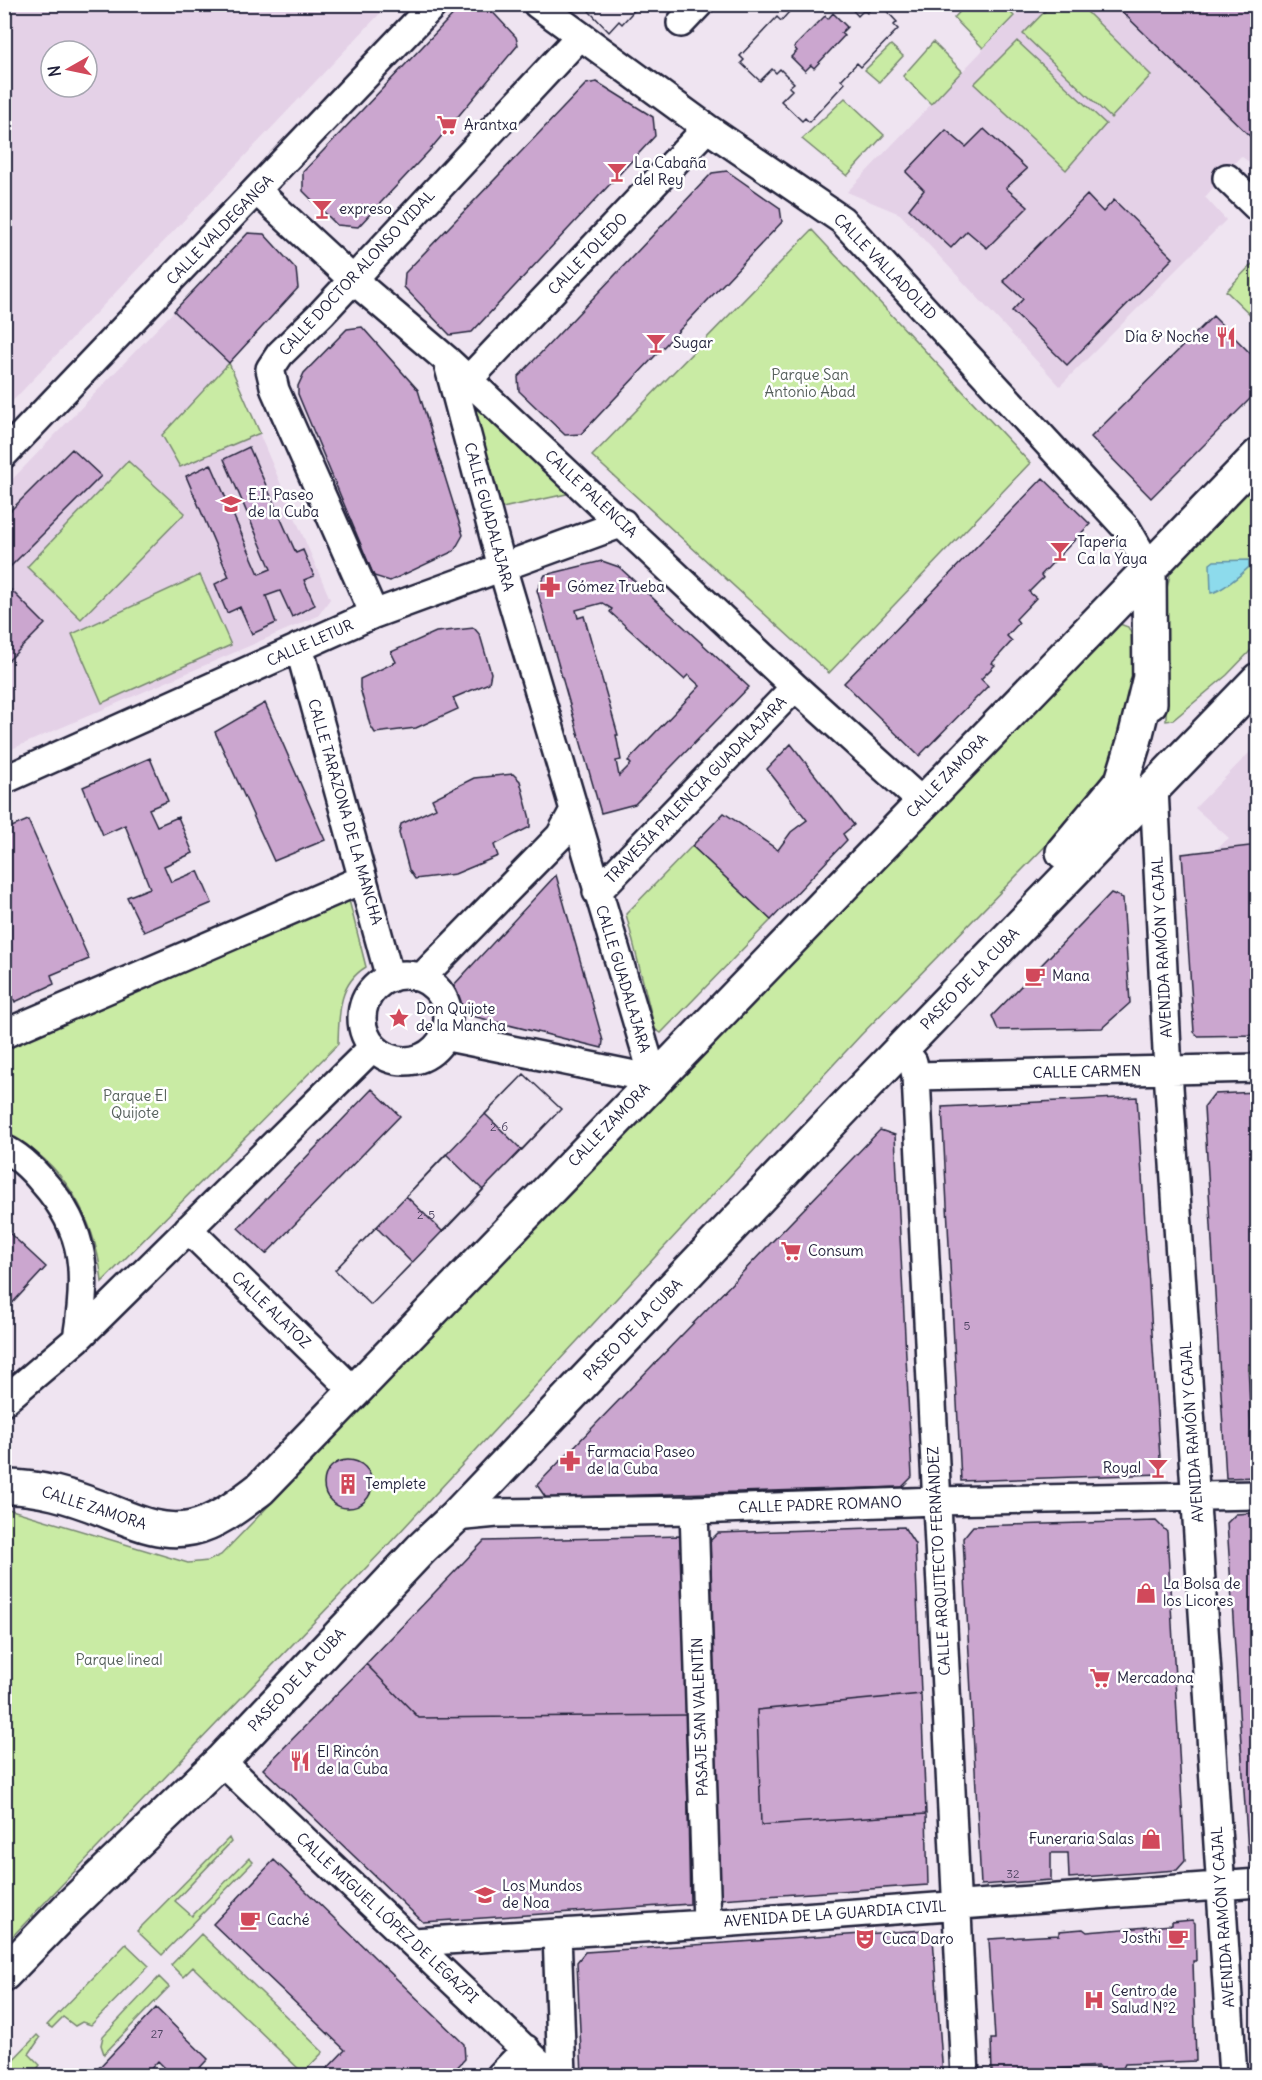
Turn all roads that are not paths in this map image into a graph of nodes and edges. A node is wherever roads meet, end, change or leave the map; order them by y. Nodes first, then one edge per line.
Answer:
1 (434, 4) edge
2 (537, 4) edge
3 (580, 36) junction
4 (707, 128) junction
5 (1227, 178) dead end
6 (257, 191) junction
7 (1257, 208) edge
8 (351, 279) junction
9 (447, 360) junction
10 (468, 380) junction
11 (4, 454) edge
12 (1257, 456) edge
13 (623, 524) junction
14 (502, 567) junction
15 (1149, 567) junction
16 (374, 614) junction
17 (299, 647) junction
18 (1257, 680) edge
19 (1149, 681) junction
20 (795, 687) junction
21 (4, 780) edge
22 (1154, 788) junction
23 (922, 802) junction
24 (573, 812) junction
25 (363, 879) junction
26 (597, 892) junction
27 (390, 978) junction
28 (421, 978) junction
29 (5, 1032) edge
30 (443, 1036) junction
31 (373, 1047) junction
32 (909, 1063) junction
33 (1257, 1068) edge
34 (1168, 1071) junction
35 (654, 1079) junction
36 (4, 1149) edge
37 (188, 1229) junction
38 (77, 1339) junction
39 (354, 1391) junction
40 (4, 1401) edge
41 (4, 1487) edge
42 (1257, 1496) edge
43 (1196, 1497) junction
44 (935, 1501) junction
45 (694, 1509) junction
46 (455, 1517) junction
47 (221, 1761) junction
48 (1257, 1883) edge
49 (1221, 1886) junction
50 (958, 1905) junction
51 (707, 1924) junction
52 (557, 1933) junction
53 (413, 1942) junction
54 (4, 1974) edge
55 (526, 2049) junction
56 (500, 2076) edge
57 (552, 2076) edge
58 (562, 2076) edge
59 (965, 2076) edge
60 (1233, 2076) edge

1 - 6 street, CALLE VALDEGANGA
2 - 3 street, CALLE VALLADOLID
3 - 4 street, CALLE VALLADOLID
3 - 8 street, CALLE DOCTOR ALONSO VIDAL
4 - 10 street, CALLE TOLEDO
4 - 15 street, CALLE VALLADOLID
5 - 7 street
6 - 8 street, CALLE PALENCIA
6 - 11 street, CALLE VALDEGANGA
8 - 9 street, CALLE PALENCIA
8 - 16 street, CALLE DOCTOR ALONSO VIDAL
9 - 10 street, CALLE PALENCIA
9 - 14 street, CALLE GUADALAJARA
10 - 13 street, CALLE PALENCIA
12 - 15 main road, CALLE ZAMORA
13 - 14 street, CALLE LETUR
13 - 20 street, CALLE PALENCIA
14 - 16 street, CALLE LETUR
14 - 24 street, CALLE GUADALAJARA
15 - 19 main road
15 - 23 main road, CALLE ZAMORA
16 - 17 street, CALLE LETUR
17 - 21 street, CALLE LETUR
17 - 25 street, CALLE TARAZONA DE LA MANCHA
18 - 22 main road, PASEO DE LA CUBA
19 - 22 main road
19 - 32 main road
20 - 23 street, CALLE PALENCIA
20 - 26 street, TRAVESÍA PALENCIA GUADALAJARA
22 - 32 main road, PASEO DE LA CUBA
22 - 34 street, AVENIDA RAMÓN Y CAJAL
23 - 35 main road, CALLE ZAMORA
24 - 26 street, CALLE GUADALAJARA
24 - 28 street
25 - 27 street, CALLE TARAZONA DE LA MANCHA
25 - 29 street
26 - 35 street, CALLE GUADALAJARA
27 - 28 street
27 - 31 street
28 - 30 street
30 - 31 street
30 - 35 street, CALLE GUADALAJARA
31 - 37 street
32 - 34 street, CALLE CARMEN
32 - 44 street, CALLE ARQUITECTO FERNÁNDEZ
32 - 46 main road, PASEO DE LA CUBA
33 - 34 street, CALLE CARMEN
34 - 43 street, AVENIDA RAMÓN Y CAJAL
35 - 39 main road, CALLE ZAMORA
36 - 38 street
37 - 38 street
37 - 39 street, CALLE ALATOZ
38 - 40 street
39 - 41 main road, CALLE ZAMORA
42 - 43 street, CALLE PADRE ROMANO
43 - 44 street, CALLE PADRE ROMANO
43 - 49 street, AVENIDA RAMÓN Y CAJAL
44 - 45 street, CALLE PADRE ROMANO
44 - 50 street, CALLE ARQUITECTO FERNÁNDEZ
45 - 46 street, CALLE PADRE ROMANO
45 - 51 street, PASAJE SAN VALENTÍN
46 - 47 main road, PASEO DE LA CUBA
47 - 53 street, CALLE MIGUEL LÓPEZ DE LEGAZPI
47 - 54 main road, PASEO DE LA CUBA
48 - 49 street, AVENIDA DE LA GUARDIA CIVIL
49 - 50 street, AVENIDA DE LA GUARDIA CIVIL
49 - 60 street, AVENIDA RAMÓN Y CAJAL
50 - 51 street, AVENIDA DE LA GUARDIA CIVIL
50 - 59 street, CALLE ARQUITECTO FERNÁNDEZ
51 - 52 street, AVENIDA DE LA GUARDIA CIVIL
52 - 53 street, AVENIDA DE LA GUARDIA CIVIL
52 - 58 street
53 - 55 street, CALLE MIGUEL LÓPEZ DE LEGAZPI
55 - 56 street
55 - 57 street, CALLE MIGUEL LÓPEZ DE LEGAZPI

